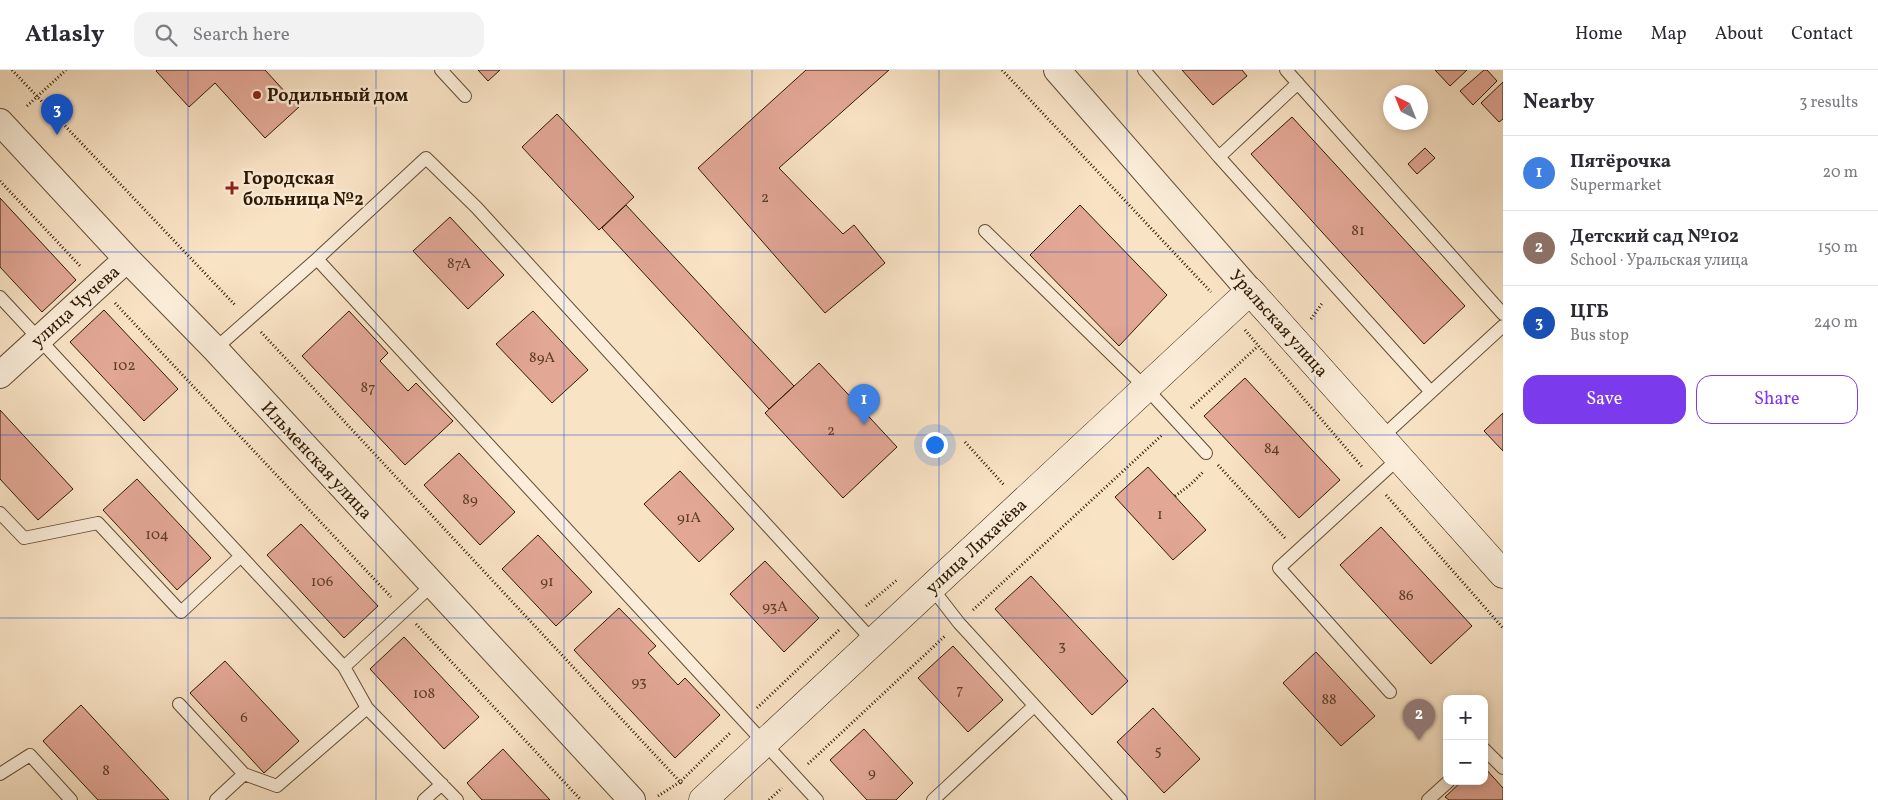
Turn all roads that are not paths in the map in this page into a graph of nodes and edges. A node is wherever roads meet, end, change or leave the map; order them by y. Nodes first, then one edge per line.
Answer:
1 (441, 70) edge
2 (1057, 70) edge
3 (1144, 70) edge
4 (1286, 70) edge
5 (1298, 83) junction
6 (466, 96) dead end
7 (0, 122) edge
8 (1219, 157) junction
9 (985, 231) dead end
10 (127, 258) junction
11 (317, 259) junction
12 (1250, 291) junction
13 (0, 297) edge
14 (1503, 314) edge
15 (1503, 326) edge
16 (40, 338) junction
17 (215, 349) junction
18 (0, 374) edge
19 (1146, 388) junction
20 (1431, 392) junction
21 (1381, 438) junction
22 (1206, 453) road end
23 (1399, 458) junction
24 (0, 513) edge
25 (241, 556) junction
26 (1503, 574) edge
27 (432, 585) junction
28 (931, 588) junction
29 (873, 642) junction
30 (344, 667) junction
31 (1390, 692) dead end
32 (179, 704) dead end
33 (1034, 706) junction
34 (367, 708) junction
35 (765, 742) junction
36 (1488, 753) edge
37 (1503, 768) edge
38 (0, 774) edge
39 (244, 774) junction
40 (442, 784) junction
41 (1445, 785) edge
42 (694, 794) edge
43 (71, 800) edge
44 (216, 800) edge
45 (424, 800) edge
46 (457, 800) edge
47 (632, 800) edge
48 (817, 800) edge
49 (933, 800) edge
50 (1121, 800) edge
51 (1428, 800) edge

1 - 6 lane
2 - 12 street, Уральская улица
3 - 8 lane
4 - 5 lane
5 - 8 lane
5 - 14 lane
7 - 10 street, Ильменская улица
8 - 20 lane
9 - 19 lane
10 - 16 street, улица Чучева
10 - 17 street, Ильменская улица
11 - 17 lane
11 - 29 lane
11 - 35 lane
12 - 19 street, улица Лихачёва
12 - 21 street, Уральская улица
13 - 16 lane
15 - 20 lane
16 - 18 street, улица Чучева
16 - 25 lane
17 - 27 street, Ильменская улица
19 - 22 lane
19 - 28 street, улица Лихачёва
20 - 21 lane
21 - 23 street, Уральская улица
23 - 26 street, Уральская улица
23 - 31 lane
24 - 25 lane
25 - 30 lane
27 - 30 lane
27 - 47 street, Ильменская улица
28 - 29 street, улица Лихачёва
28 - 33 lane
29 - 35 street, улица Лихачёва
30 - 34 lane
32 - 39 lane
33 - 49 lane
33 - 50 lane
34 - 39 lane
34 - 40 lane
35 - 42 street, улица Лихачёва
35 - 48 lane
36 - 37 lane
38 - 43 lane
39 - 44 lane
40 - 45 lane
40 - 46 lane
41 - 51 lane

